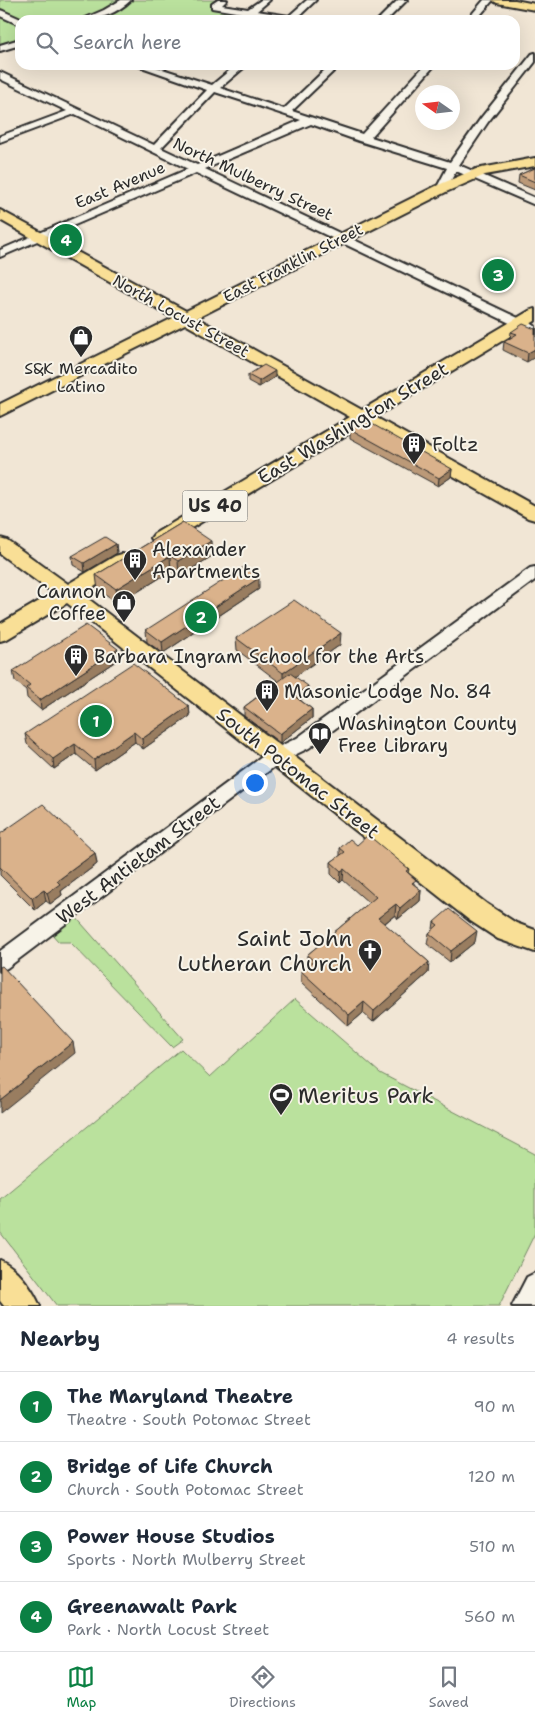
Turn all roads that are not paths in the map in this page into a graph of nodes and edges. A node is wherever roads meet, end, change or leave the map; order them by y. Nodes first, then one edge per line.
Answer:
1 (127, 0) edge
2 (223, 0) edge
3 (266, 0) edge
4 (312, 0) edge
5 (403, 0) edge
6 (489, 0) edge
7 (497, 0) edge
8 (535, 7) edge
9 (249, 12) junction
10 (0, 13) edge
11 (99, 15) edge
12 (264, 15) edge
13 (296, 15) edge
14 (387, 15) edge
15 (476, 15) edge
16 (15, 20) edge
17 (15, 44) edge
18 (1, 48) edge
19 (535, 56) edge
20 (157, 70) edge
21 (236, 70) edge
22 (330, 70) edge
23 (425, 70) edge
24 (0, 75) edge
25 (18, 83) junction
26 (214, 88) junction
27 (0, 90) edge
28 (75, 111) junction
29 (285, 113) junction
30 (308, 120) junction
31 (0, 138) edge
32 (363, 139) junction
33 (154, 150) junction
34 (434, 161) joint
35 (535, 162) edge
36 (451, 167) junction
37 (196, 169) junction
38 (475, 174) junction
39 (441, 189) junction
40 (535, 202) edge
41 (0, 214) edge
42 (40, 237) junction
43 (341, 239) junction
44 (0, 254) edge
45 (535, 314) edge
46 (185, 318) junction
47 (519, 323) junction
48 (535, 331) edge
49 (0, 412) edge
50 (362, 417) junction
51 (535, 514) edge
52 (0, 544) edge
53 (535, 572) edge
54 (68, 594) junction
55 (0, 634) edge
56 (276, 756) junction
57 (535, 941) edge
58 (0, 962) edge
59 (0, 1276) edge
60 (535, 1285) edge
61 (24, 1306) edge
62 (524, 1306) edge

1 - 11 street
2 - 9 street
3 - 9 street
4 - 13 street
5 - 14 street
6 - 15 street
7 - 8 main road
9 - 12 street
10 - 16 street
17 - 18 street
19 - 36 street
20 - 26 street
21 - 26 street
22 - 29 street
23 - 32 street
24 - 25 street, North Mulberry Street
25 - 27 street
25 - 28 street, North Mulberry Street
26 - 29 street
26 - 33 street
28 - 31 street
28 - 33 street, North Mulberry Street
29 - 30 street
30 - 32 street
30 - 37 street, East Avenue
32 - 34 street
33 - 37 street, North Mulberry Street
34 - 36 street
35 - 38 main road, East Franklin Street
36 - 38 street
36 - 39 street
37 - 42 street, East Avenue
37 - 43 street, North Mulberry Street
38 - 39 main road, East Franklin Street
38 - 40 street
39 - 43 main road, East Franklin Street
41 - 42 main road, North Locust Street
42 - 44 street, East Avenue
42 - 46 main road, North Locust Street
43 - 46 main road, East Franklin Street
43 - 47 street, North Mulberry Street
45 - 47 main road, East Washington Street / US 40
46 - 49 main road, East Franklin Street
46 - 50 main road, North Locust Street
47 - 48 street, North Mulberry Street
47 - 50 main road, East Washington Street / US 40
50 - 51 main road, North Locust Street
50 - 54 main road, East Washington Street / US 40
52 - 54 main road, South Potomac Street
53 - 56 street, West Antietam Street
54 - 55 main road, US 40
54 - 56 main road, South Potomac Street
56 - 57 main road, South Potomac Street
56 - 58 street, West Antietam Street
59 - 61 main road
60 - 62 street

